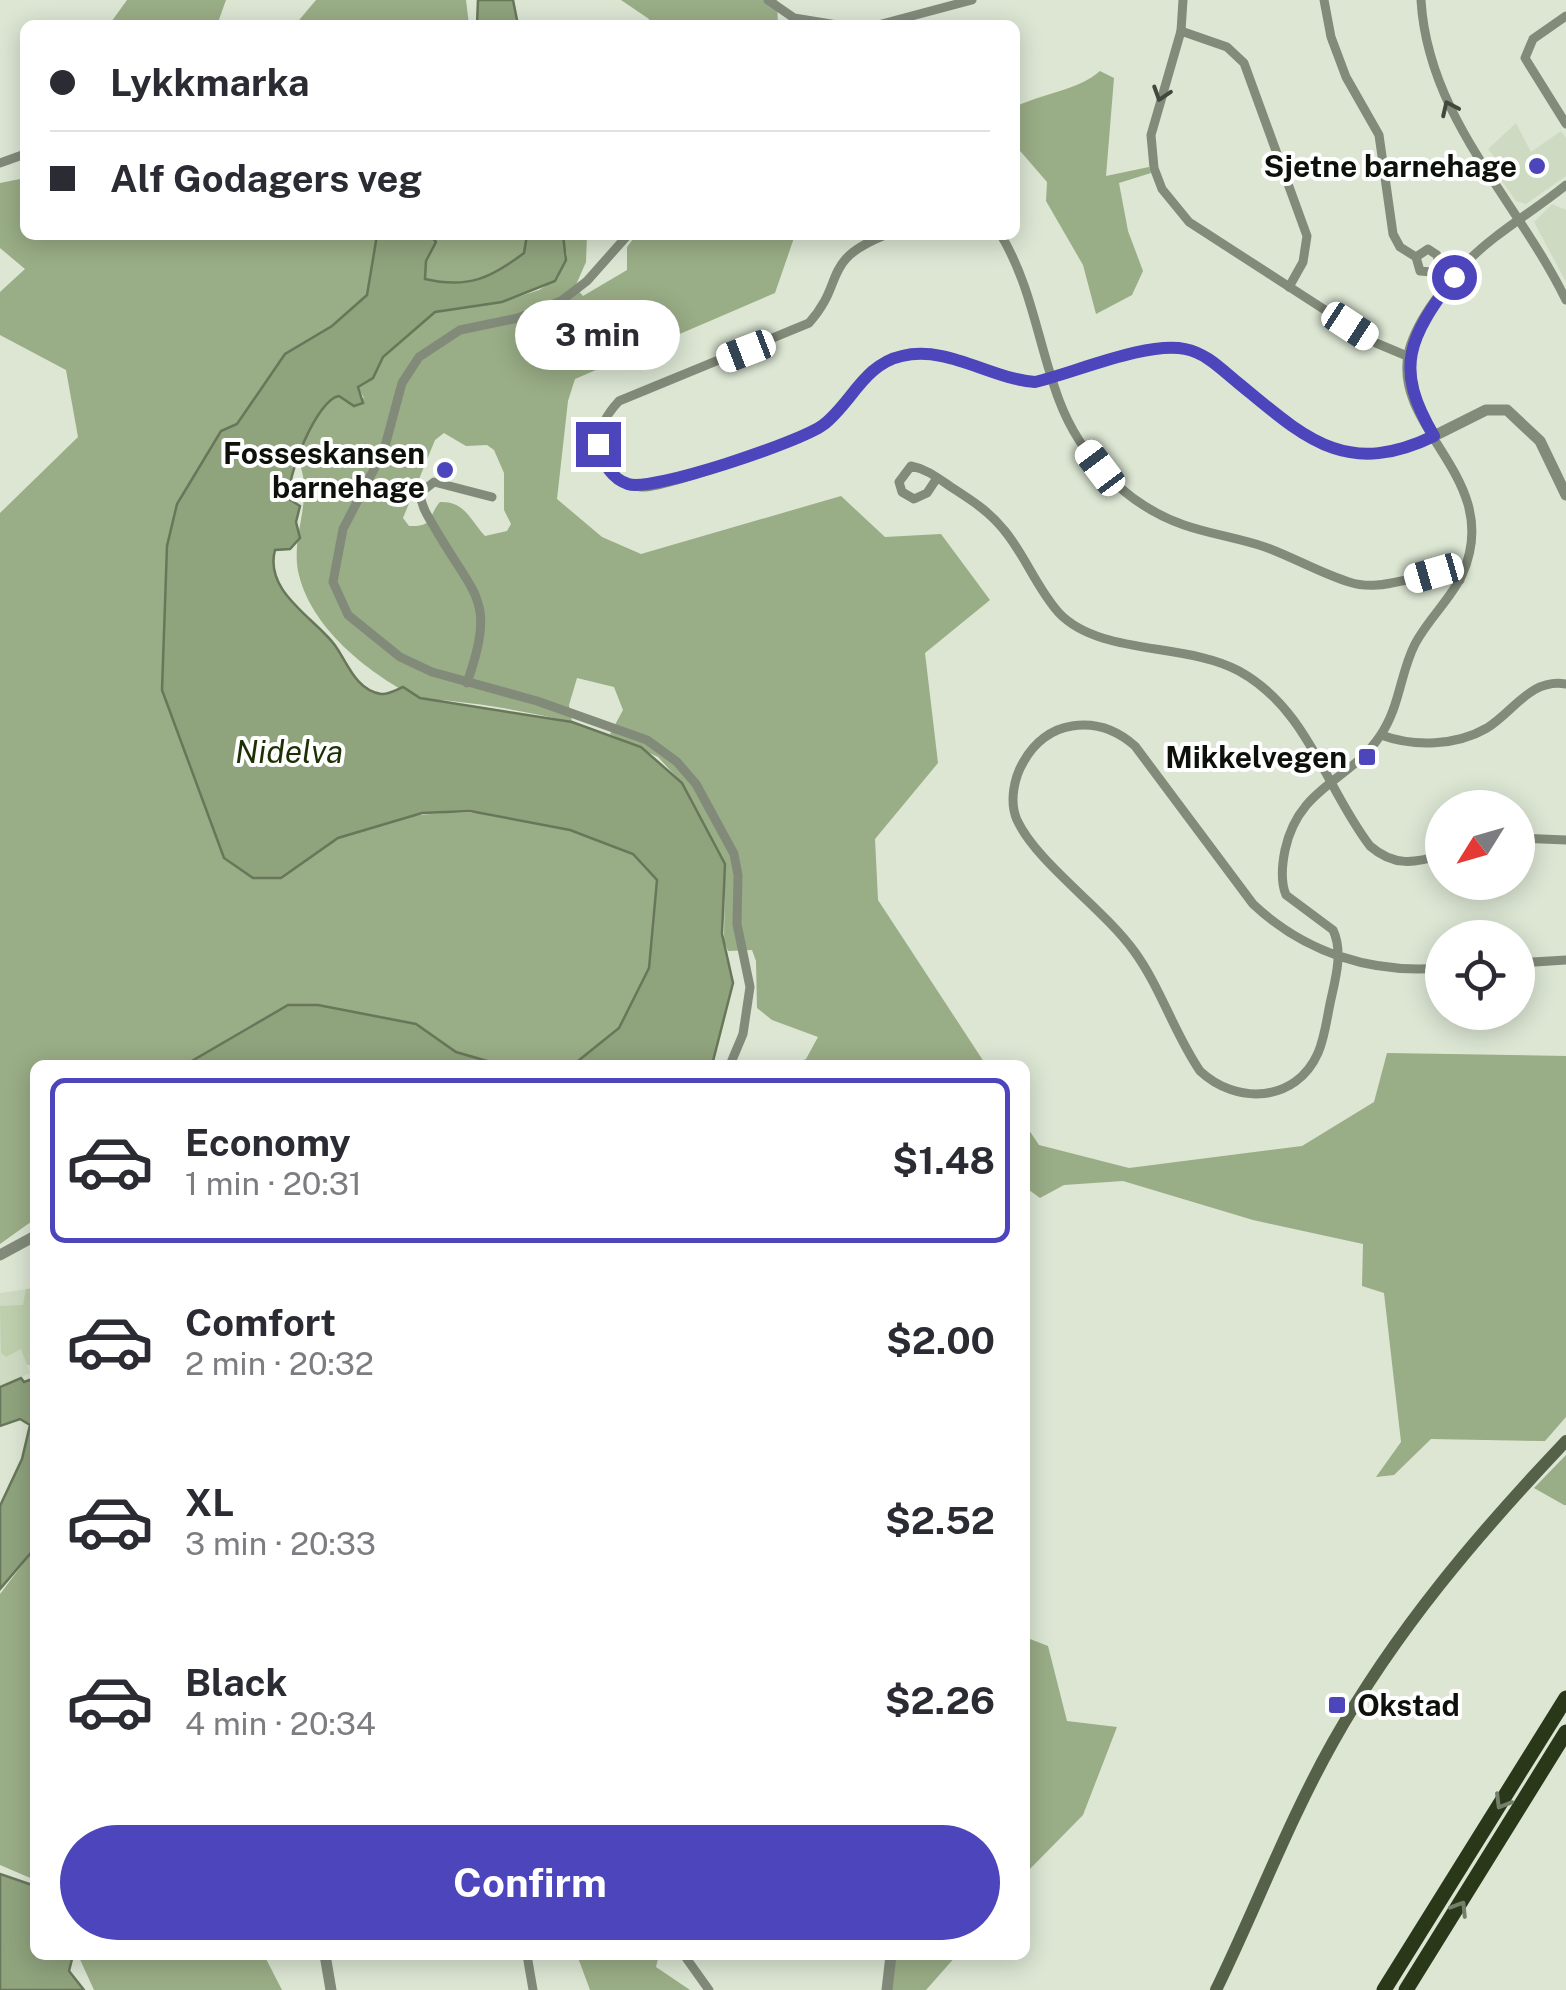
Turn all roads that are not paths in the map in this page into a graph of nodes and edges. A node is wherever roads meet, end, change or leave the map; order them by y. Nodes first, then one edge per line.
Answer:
1 (768, 0) edge
2 (972, 0) edge
3 (1183, 0) edge
4 (1324, 0) edge
5 (1421, 0) edge
6 (1566, 16) edge
7 (806, 20) edge
8 (897, 20) edge
9 (1181, 32) junction
10 (1566, 124) edge
11 (1566, 185) edge
12 (1521, 219) junction
13 (623, 240) edge
14 (872, 240) edge
15 (1004, 240) edge
16 (1416, 257) dead end
17 (1289, 287) junction
18 (1566, 300) edge
19 (1408, 356) junction
20 (1052, 378) junction
21 (1434, 436) junction
22 (937, 478) dead end
23 (1566, 494) edge
24 (492, 497) dead end
25 (1460, 580) junction
26 (467, 682) junction
27 (1566, 684) edge
28 (1381, 735) junction
29 (1332, 778) junction
30 (1535, 839) edge
31 (1566, 840) edge
32 (1425, 859) edge
33 (1338, 955) junction
34 (1566, 960) edge
35 (1535, 962) edge
36 (1425, 969) edge
37 (732, 1060) edge
38 (30, 1239) edge
39 (0, 1255) edge
40 (1566, 1442) edge
41 (1566, 1698) edge
42 (1566, 1732) edge
43 (326, 1960) edge
44 (527, 1960) edge
45 (688, 1960) edge
46 (890, 1960) edge
47 (331, 1990) edge
48 (533, 1990) edge
49 (709, 1990) edge
50 (887, 1990) edge
51 (1216, 1990) edge
52 (1384, 1990) edge
53 (1406, 1990) edge

1 - 7 street
2 - 8 street
3 - 9 street
4 - 16 street
12 -> 5 street
6 - 10 street
9 - 17 street
9 -> 17 street
11 - 12 street
12 - 18 street
12 - 19 street
13 - 26 street
14 - 20 street
15 - 20 street
17 - 19 street
19 - 21 street
20 - 21 street
20 - 25 street
21 - 23 street
21 - 25 street
22 - 29 street
24 - 26 street
25 - 28 street
26 - 37 street
27 - 28 street
28 - 29 street
29 - 32 street
29 - 33 street
30 - 31 street
33 - 33 street
33 - 36 street
34 - 35 street
38 - 39 street
40 - 51 main road
41 -> 52 highway
53 -> 42 highway
43 - 47 street
44 - 48 street
45 - 49 street
46 - 50 street

